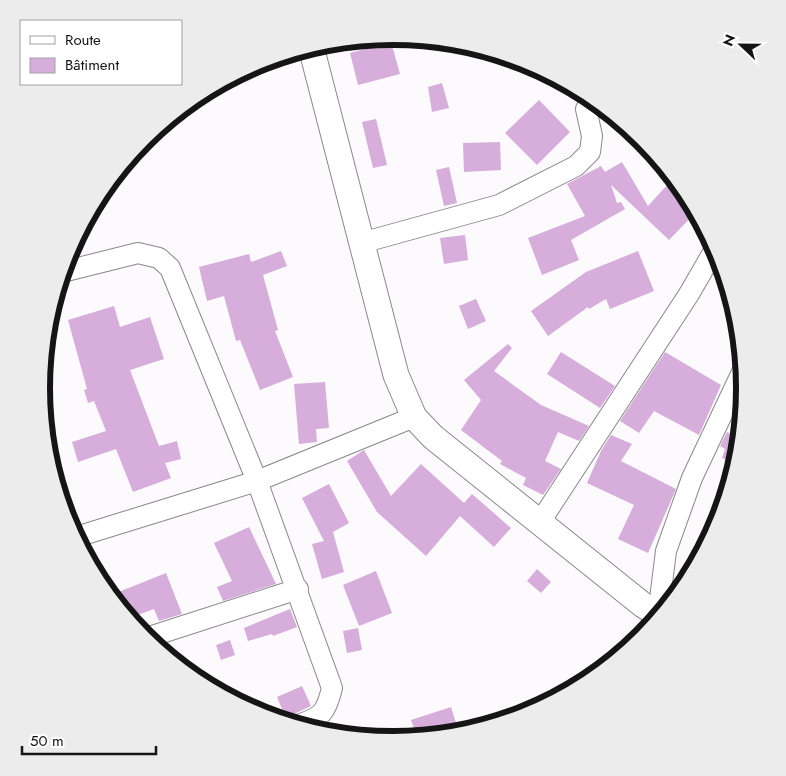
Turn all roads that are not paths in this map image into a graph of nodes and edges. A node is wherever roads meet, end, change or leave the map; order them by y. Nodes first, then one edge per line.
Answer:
1 (313, 55) edge
2 (586, 109) dead end
3 (362, 243) junction
4 (710, 258) edge
5 (71, 270) edge
6 (736, 385) edge
7 (414, 417) junction
8 (257, 481) junction
9 (540, 522) junction
10 (83, 535) edge
11 (298, 589) junction
12 (660, 603) edge
13 (653, 611) edge
14 (155, 635) edge
15 (311, 721) edge

1 - 3 street
2 - 3 street
3 - 7 street
4 - 9 street
5 - 8 street
6 - 12 street
7 - 8 street
7 - 9 street
8 - 10 street
8 - 11 street
9 - 13 street
11 - 14 street
11 - 15 street

